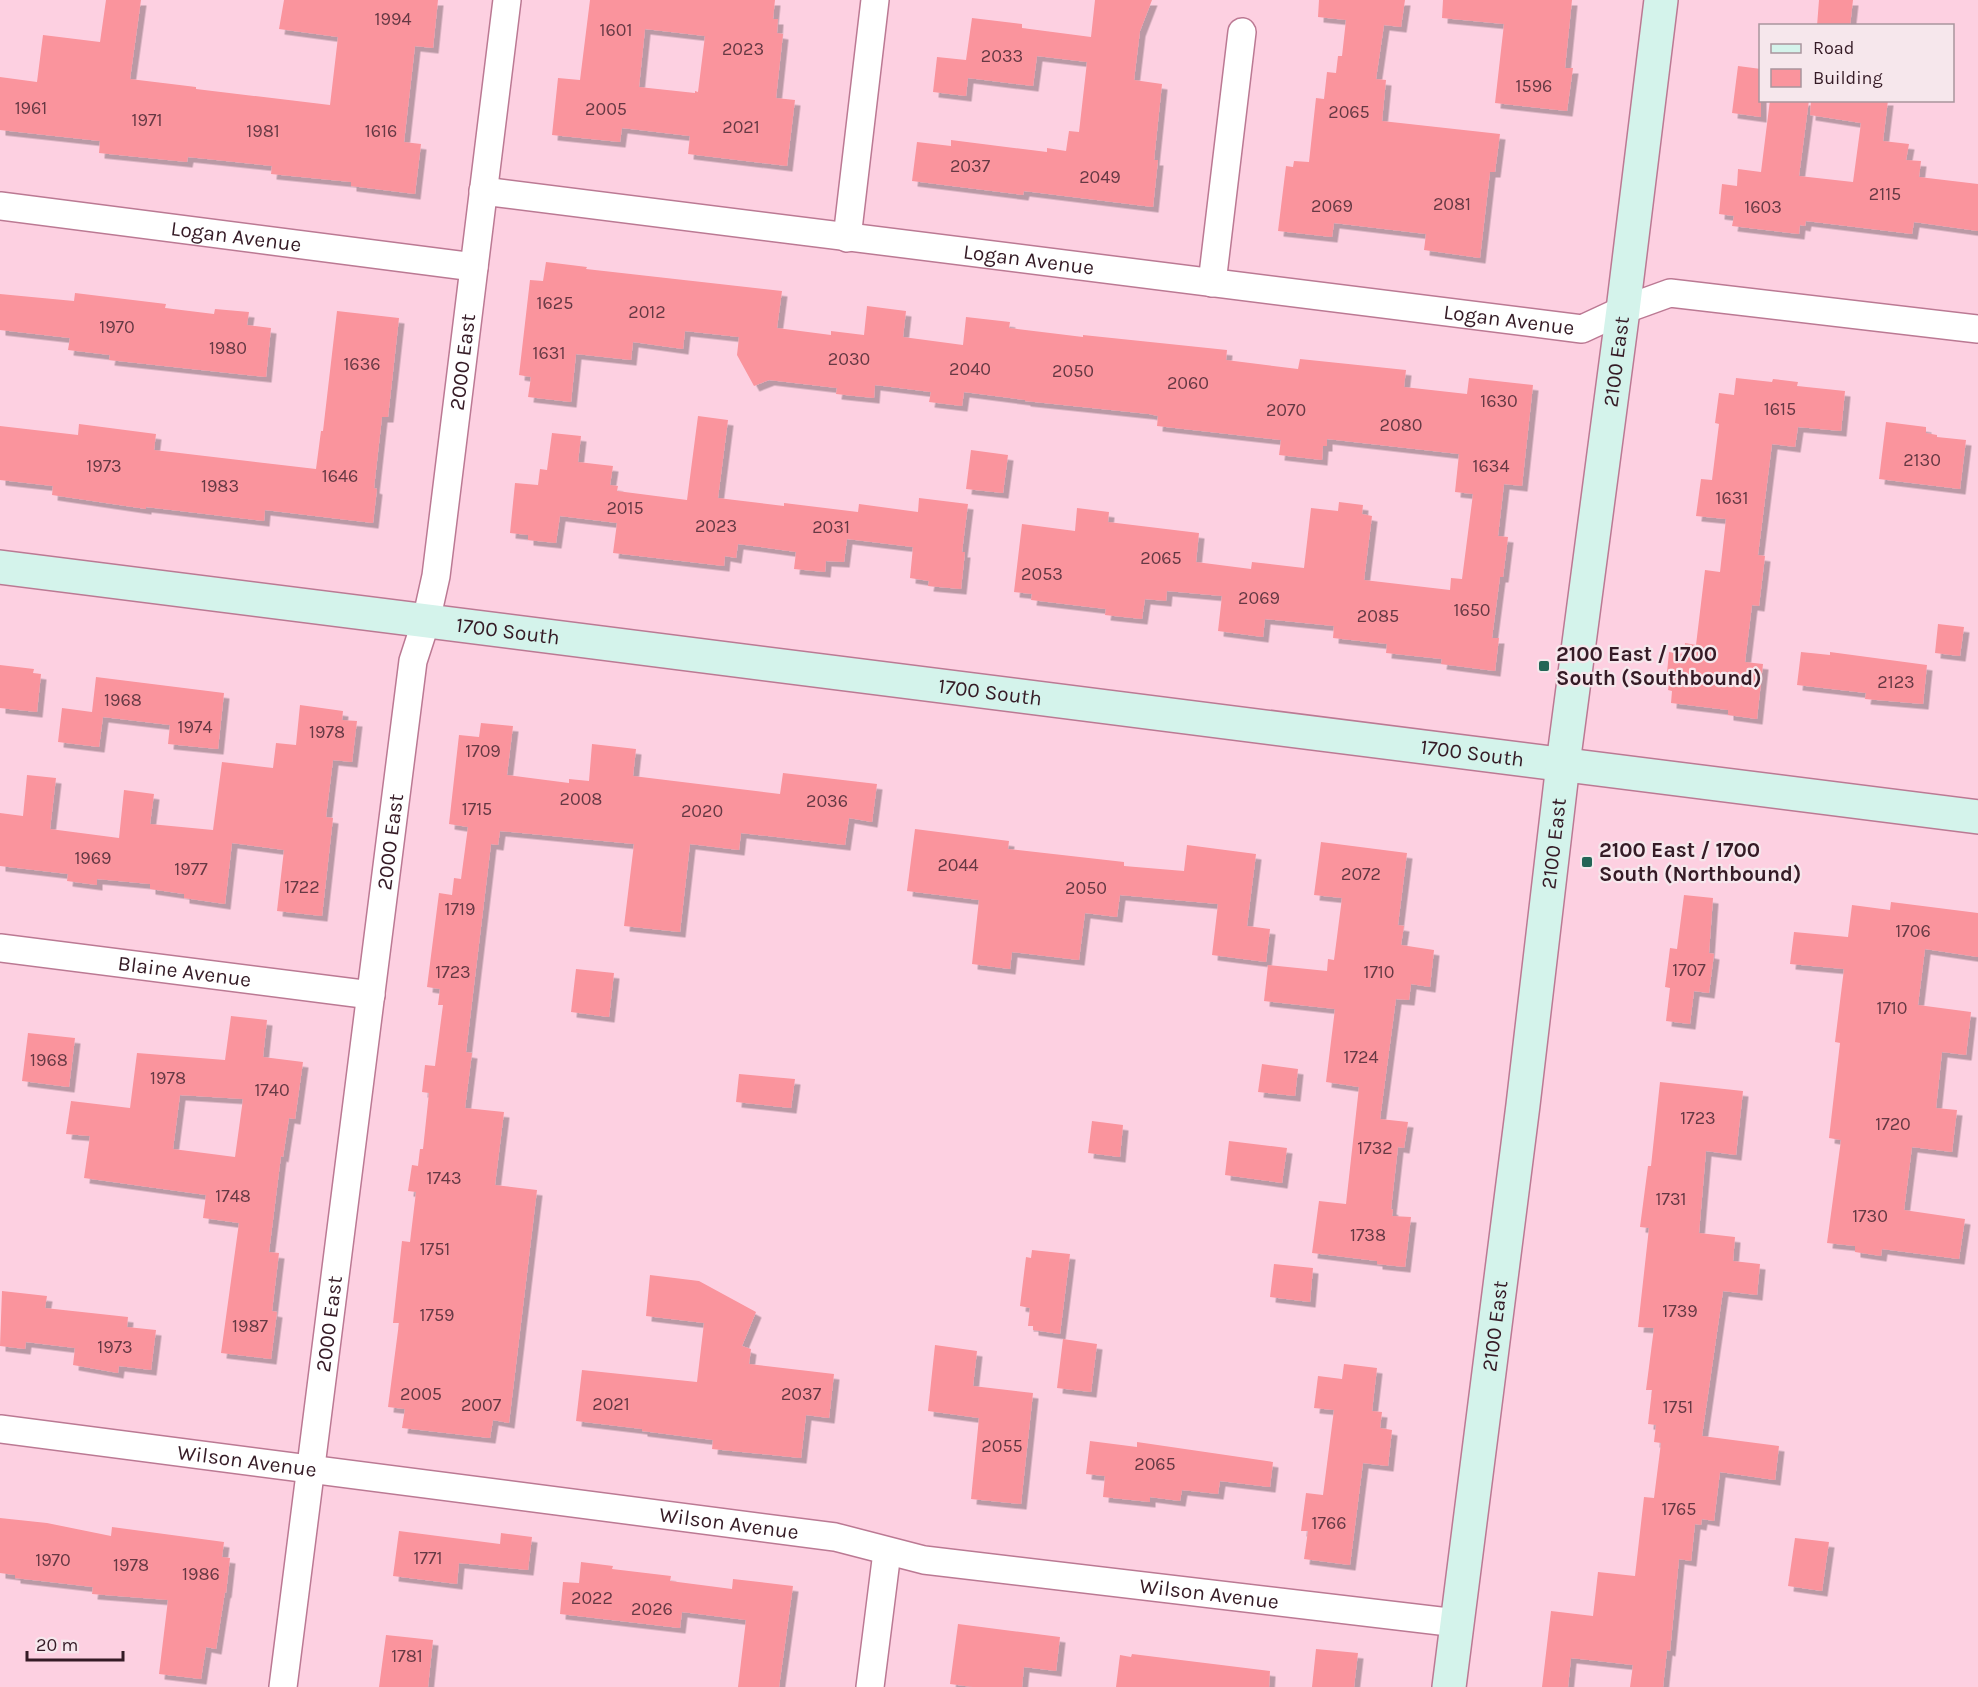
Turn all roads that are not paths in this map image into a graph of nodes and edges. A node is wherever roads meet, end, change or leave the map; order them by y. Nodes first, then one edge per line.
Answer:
1 (507, 0) edge
2 (875, 0) edge
3 (1661, 0) edge
4 (1242, 32) dead end
5 (483, 191) junction
6 (0, 206) edge
7 (847, 238) junction
8 (474, 267) junction
9 (1212, 284) junction
10 (1623, 310) junction
11 (1978, 329) edge
12 (0, 567) edge
13 (426, 621) junction
14 (1563, 764) junction
15 (1978, 817) edge
16 (0, 948) edge
17 (371, 995) junction
18 (0, 1429) edge
19 (311, 1469) junction
20 (887, 1552) junction
21 (1457, 1623) junction
22 (283, 1687) edge
23 (870, 1687) edge
24 (1449, 1687) edge

1 - 5 street, 2000 East
2 - 7 street
3 - 10 street, 2100 East
4 - 9 street
5 - 7 street, Logan Avenue
5 - 8 street, 2000 East
6 - 8 street, Logan Avenue
7 - 9 street, Logan Avenue
8 - 13 street, 2000 East
9 - 10 street, Logan Avenue
10 - 11 street, Logan Avenue
10 - 14 street, 2100 East
12 - 13 street, 1700 South
13 - 14 street, 1700 South
13 - 17 street, 2000 East
14 - 15 street, 1700 South
14 - 21 street, 2100 East
16 - 17 street, Blaine Avenue
17 - 19 street, 2000 East
18 - 19 street, Wilson Avenue
19 - 20 street, Wilson Avenue
19 - 22 street, 2000 East
20 - 21 street, Wilson Avenue
20 - 23 street
21 - 24 street, 2100 East

